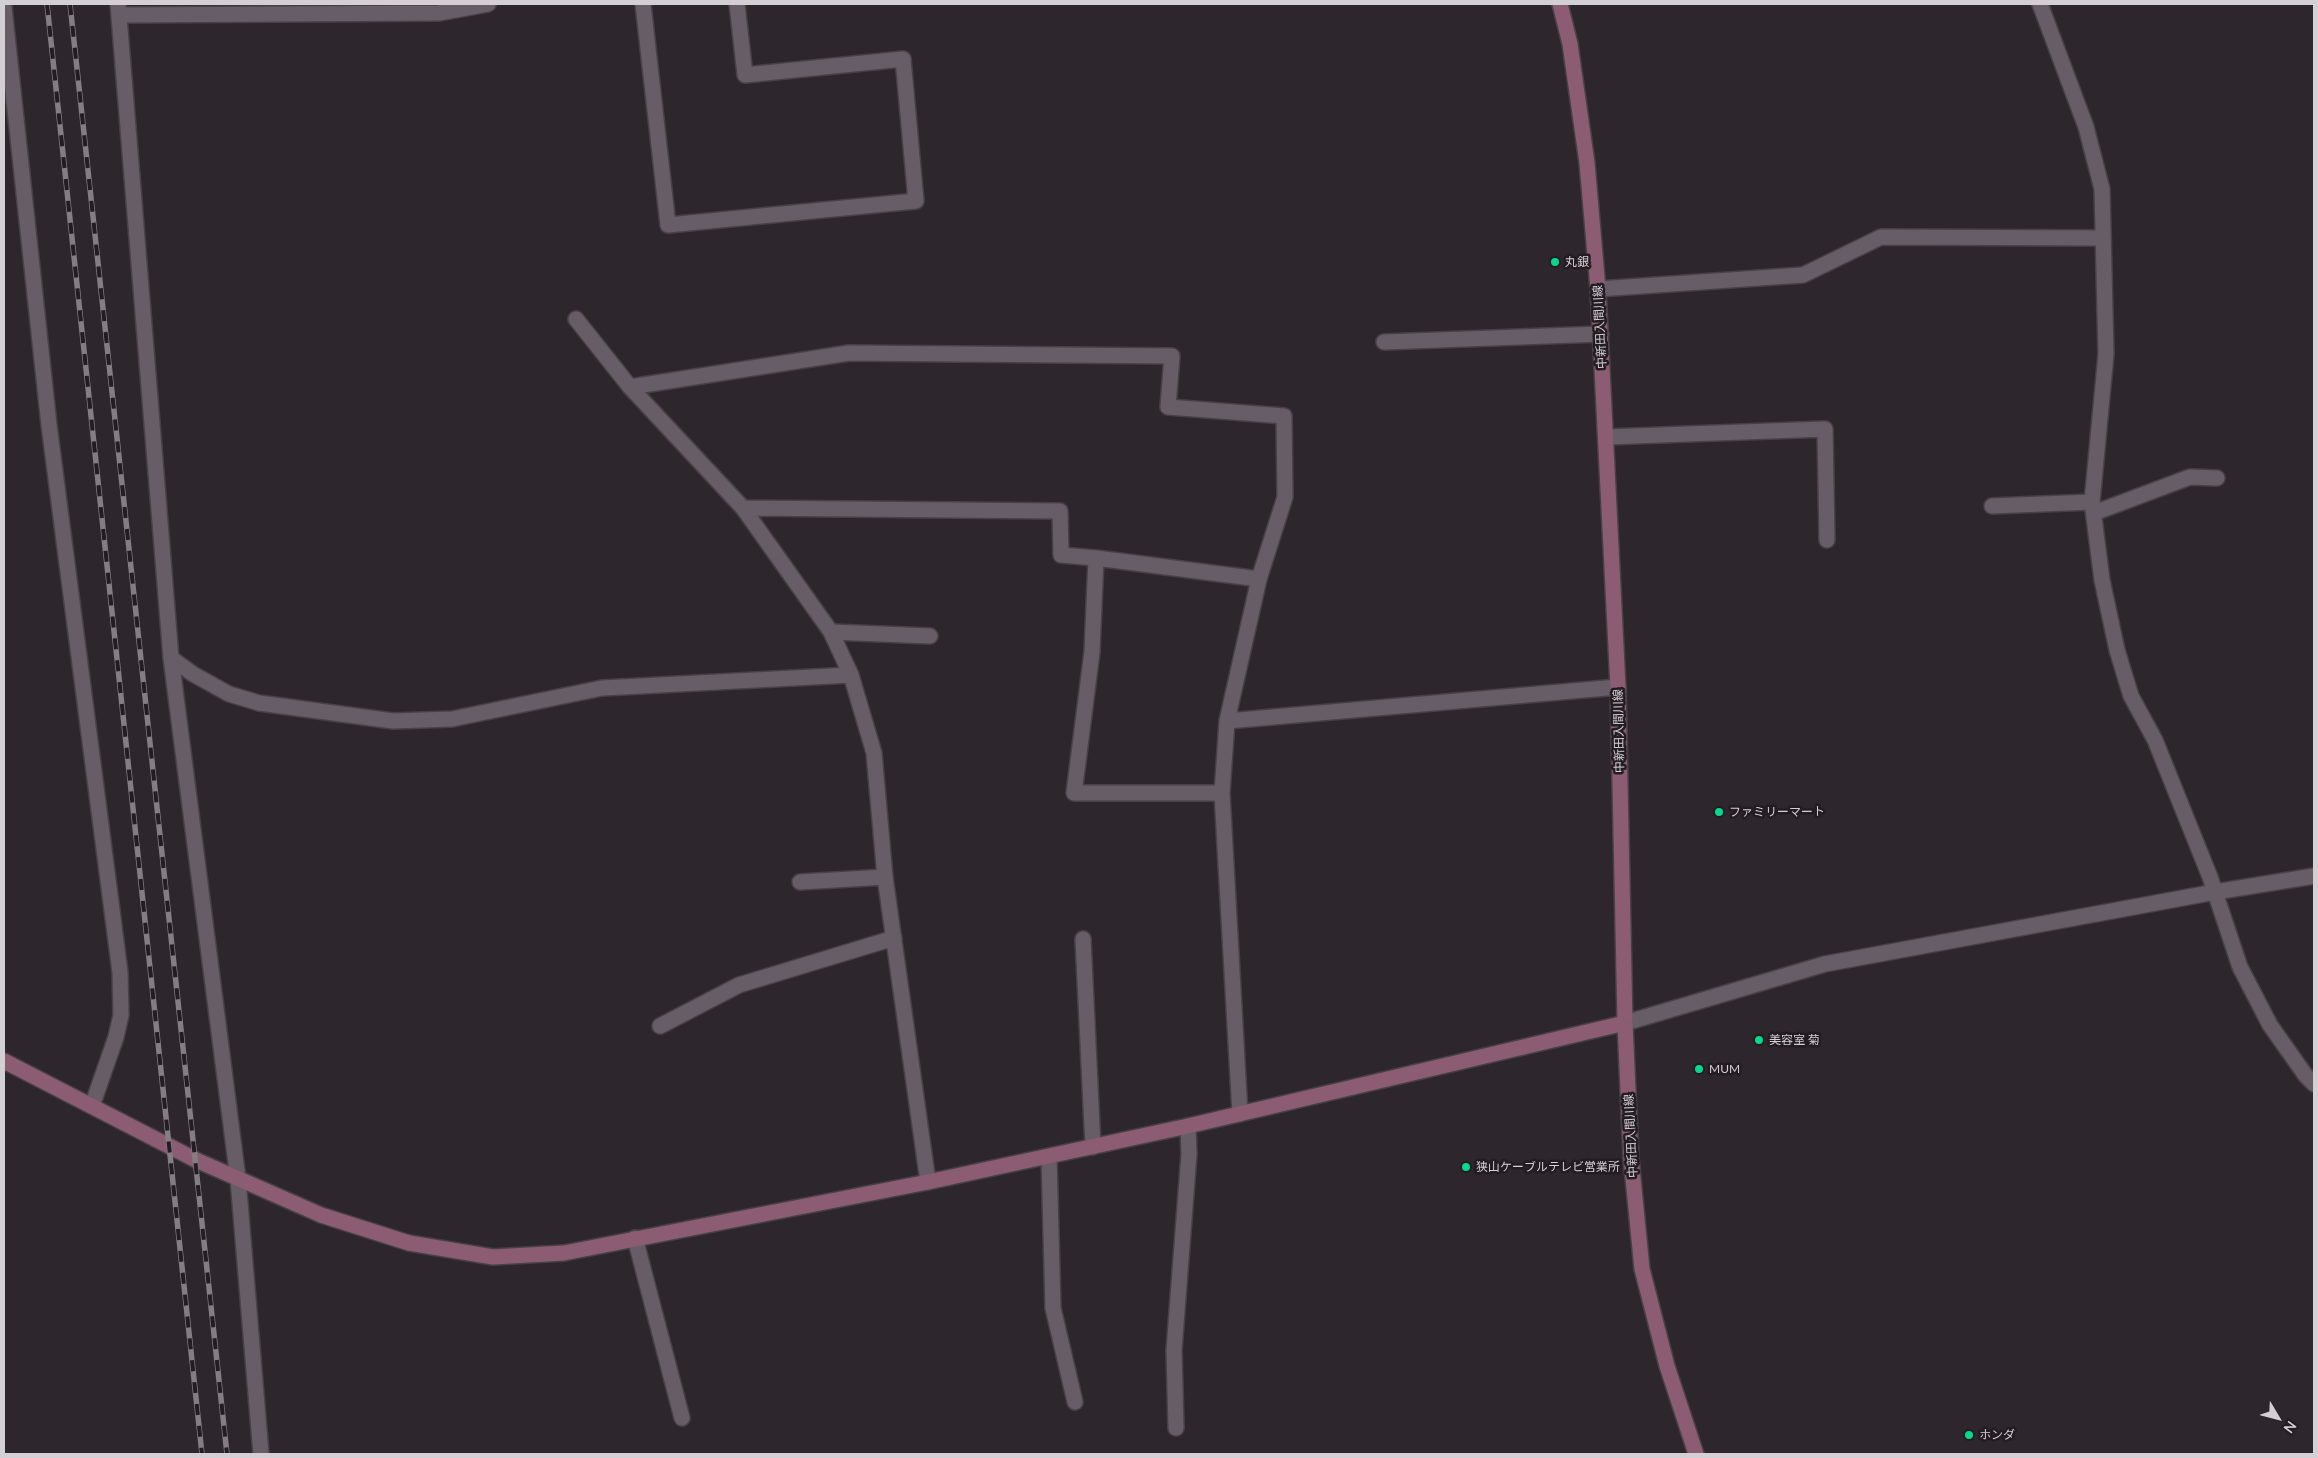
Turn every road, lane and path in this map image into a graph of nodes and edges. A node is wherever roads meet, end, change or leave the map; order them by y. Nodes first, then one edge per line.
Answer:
1 (488, 4) edge
2 (643, 4) edge
3 (737, 4) edge
4 (1560, 4) edge
5 (2040, 4) edge
6 (4, 6) edge
7 (118, 9) edge
8 (2103, 238) junction
9 (1598, 289) junction
10 (576, 319) dead end
11 (1601, 334) junction
12 (1384, 342) dead end
13 (630, 387) junction
14 (1606, 437) junction
15 (2217, 478) dead end
16 (1992, 506) dead end
17 (743, 508) junction
18 (2093, 508) junction
19 (1827, 540) dead end
20 (1096, 558) junction
21 (1259, 579) junction
22 (831, 632) junction
23 (930, 636) dead end
24 (171, 658) junction
25 (851, 675) junction
26 (1618, 687) junction
27 (1227, 721) junction
28 (1222, 793) junction
29 (2314, 876) edge
30 (885, 877) junction
31 (800, 882) dead end
32 (2216, 892) junction
33 (894, 938) junction
34 (1083, 939) dead end
35 (1625, 1023) junction
36 (660, 1026) dead end
37 (4, 1061) edge
38 (2314, 1084) edge
39 (92, 1106) junction
40 (1240, 1114) junction
41 (1188, 1126) junction
42 (1093, 1147) junction
43 (1049, 1157) junction
44 (238, 1179) junction
45 (928, 1182) junction
46 (635, 1238) junction
47 (1075, 1402) dead end
48 (682, 1418) dead end
49 (1176, 1428) dead end
50 (261, 1454) edge
51 (1696, 1454) edge

1 - 7 street
2 - 3 street
4 - 9 street, 中新田入間川線
5 - 8 street
6 - 39 street
7 - 24 street
8 - 9 street
8 - 18 street
9 - 11 street, 中新田入間川線
10 - 13 street
11 - 12 street
11 - 14 street, 中新田入間川線
13 - 17 street
13 - 21 street
14 - 19 street
14 - 26 street, 中新田入間川線
15 - 18 street
16 - 18 street
17 - 20 street
17 - 22 street
18 - 32 street
20 - 21 street
20 - 28 street
21 - 27 street
22 - 23 street
22 - 25 street
24 - 25 street
24 - 44 street
25 - 30 street
26 - 27 street
26 - 35 street, 中新田入間川線
27 - 28 street
28 - 40 street
29 - 32 street
30 - 31 street
30 - 33 street
32 - 35 street
32 - 38 street
33 - 36 street
33 - 45 street
34 - 42 street
35 - 40 street
35 - 51 street, 中新田入間川線
37 - 39 street
39 - 44 street
40 - 41 street
41 - 42 street
41 - 49 street
42 - 43 street
43 - 45 street
43 - 47 street
44 - 46 street
44 - 50 street
45 - 46 street
46 - 48 street

